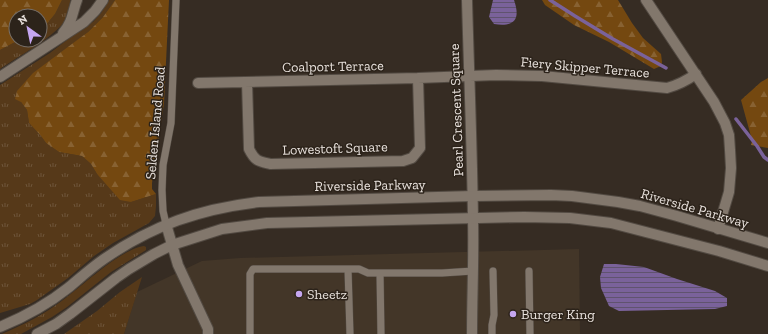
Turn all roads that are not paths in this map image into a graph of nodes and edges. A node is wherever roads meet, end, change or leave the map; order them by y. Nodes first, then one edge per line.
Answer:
1 (77, 0) edge
2 (103, 0) edge
3 (176, 0) edge
4 (467, 0) edge
5 (646, 0) edge
6 (58, 39) junction
7 (696, 74) junction
8 (469, 76) junction
9 (0, 77) edge
10 (418, 78) junction
11 (247, 82) junction
12 (198, 83) dead end
13 (473, 196) junction
14 (473, 218) junction
15 (166, 224) junction
16 (718, 229) junction
17 (768, 244) edge
18 (172, 245) junction
19 (768, 266) edge
20 (348, 269) junction
21 (473, 271) junction
22 (493, 271) dead end
23 (529, 271) dead end
24 (380, 273) junction
25 (0, 327) edge
26 (37, 334) edge
27 (208, 334) edge
28 (250, 334) edge
29 (350, 334) edge
30 (381, 334) edge
31 (472, 334) edge
32 (492, 334) edge
33 (530, 334) edge

1 - 6 street
2 - 6 street
3 - 15 lane, Selden Island Road
4 - 8 street, Pearl Crescent Square
5 - 7 street
6 - 9 street
7 - 8 street, Fiery Skipper Terrace
7 - 16 street
8 - 10 street, Coalport Terrace
8 - 13 street, Pearl Crescent Square
10 - 11 street, Coalport Terrace
10 - 11 street, Lowestoft Square
11 - 12 street, Coalport Terrace
13 - 14 street, Pearl Crescent Square
13 - 15 street, Riverside Parkway
13 - 16 street, Riverside Parkway
14 - 18 street
14 - 19 street
14 - 21 street, Pearl Crescent Square
15 - 18 street
15 - 25 street, Riverside Parkway
16 - 17 street, Riverside Parkway
18 - 26 street
18 - 27 street
20 - 24 lane
20 - 28 lane
20 - 29 lane
21 - 24 lane
21 - 31 street, Pearl Crescent Square
22 - 32 lane
23 - 33 lane
24 - 30 lane

